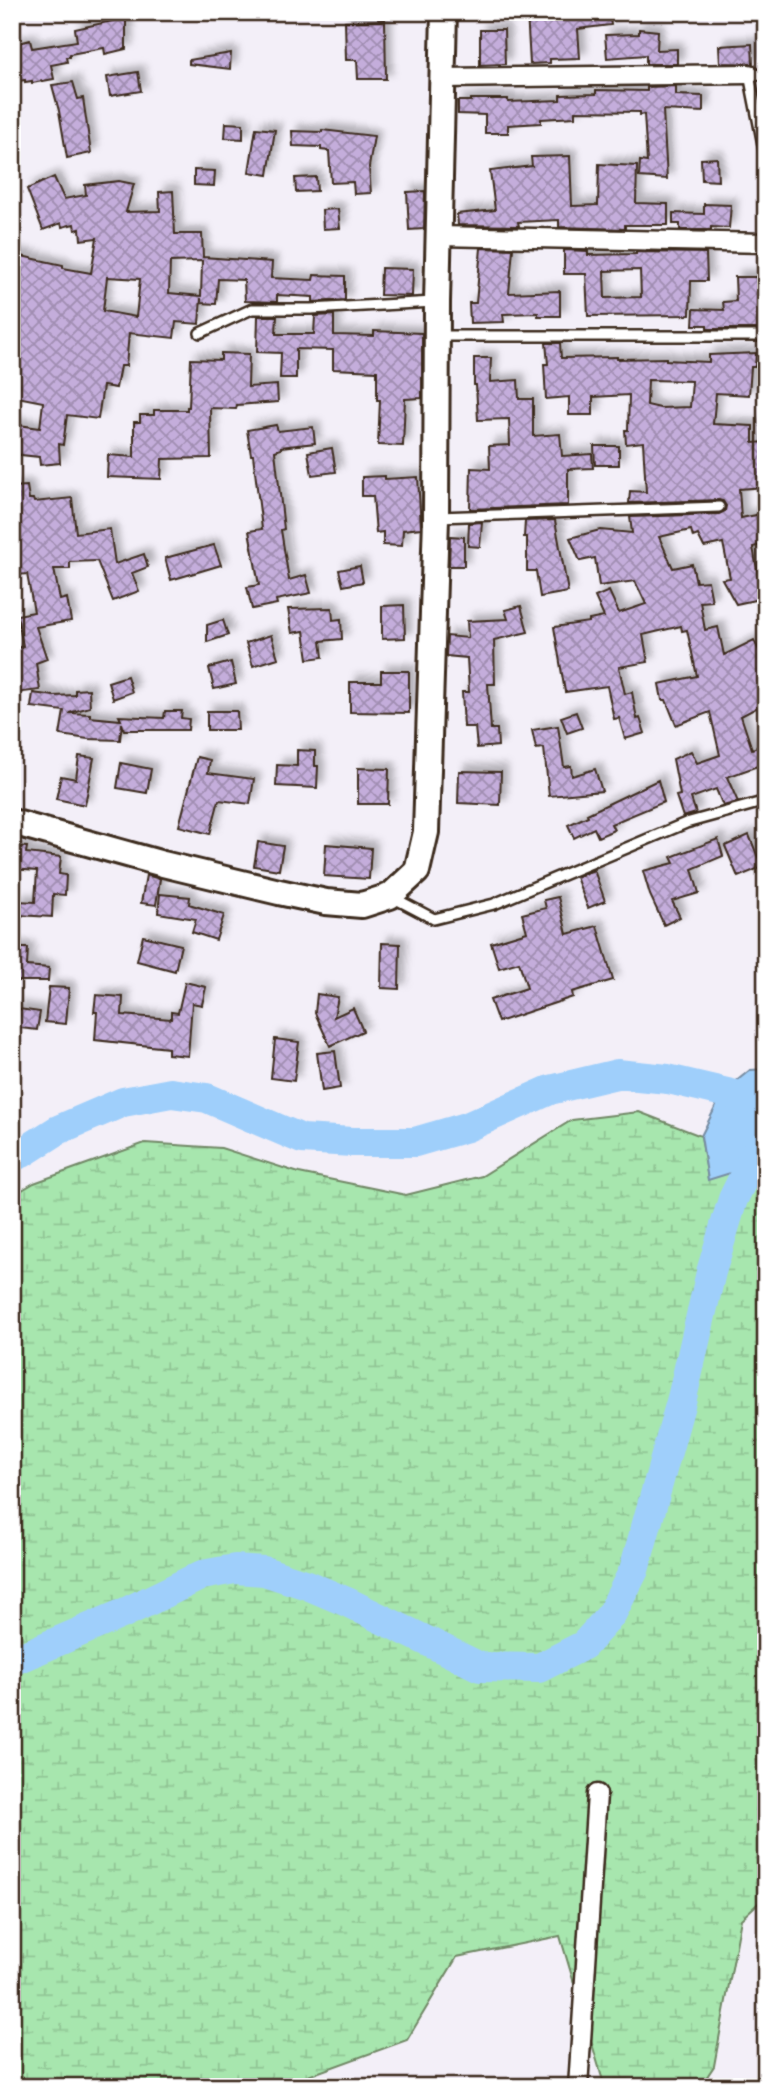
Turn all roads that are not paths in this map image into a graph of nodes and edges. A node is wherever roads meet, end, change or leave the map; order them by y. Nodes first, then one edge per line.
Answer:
1 (444, 12) edge
2 (757, 74) edge
3 (443, 78) junction
4 (766, 160) edge
5 (439, 236) junction
6 (766, 243) edge
7 (438, 302) junction
8 (200, 333) dead end
9 (437, 335) junction
10 (766, 336) edge
11 (719, 508) dead end
12 (436, 517) junction
13 (766, 801) edge
14 (12, 822) edge
15 (390, 896) junction
16 (597, 1794) dead end
17 (578, 2087) edge

1 - 3 street
2 - 3 street
2 - 4 lane
3 - 5 street
5 - 6 street
5 - 7 street
7 - 8 lane
7 - 9 street
9 - 10 lane
9 - 12 street
11 - 12 lane
12 - 15 street
13 - 15 lane
14 - 15 street
16 - 17 street

